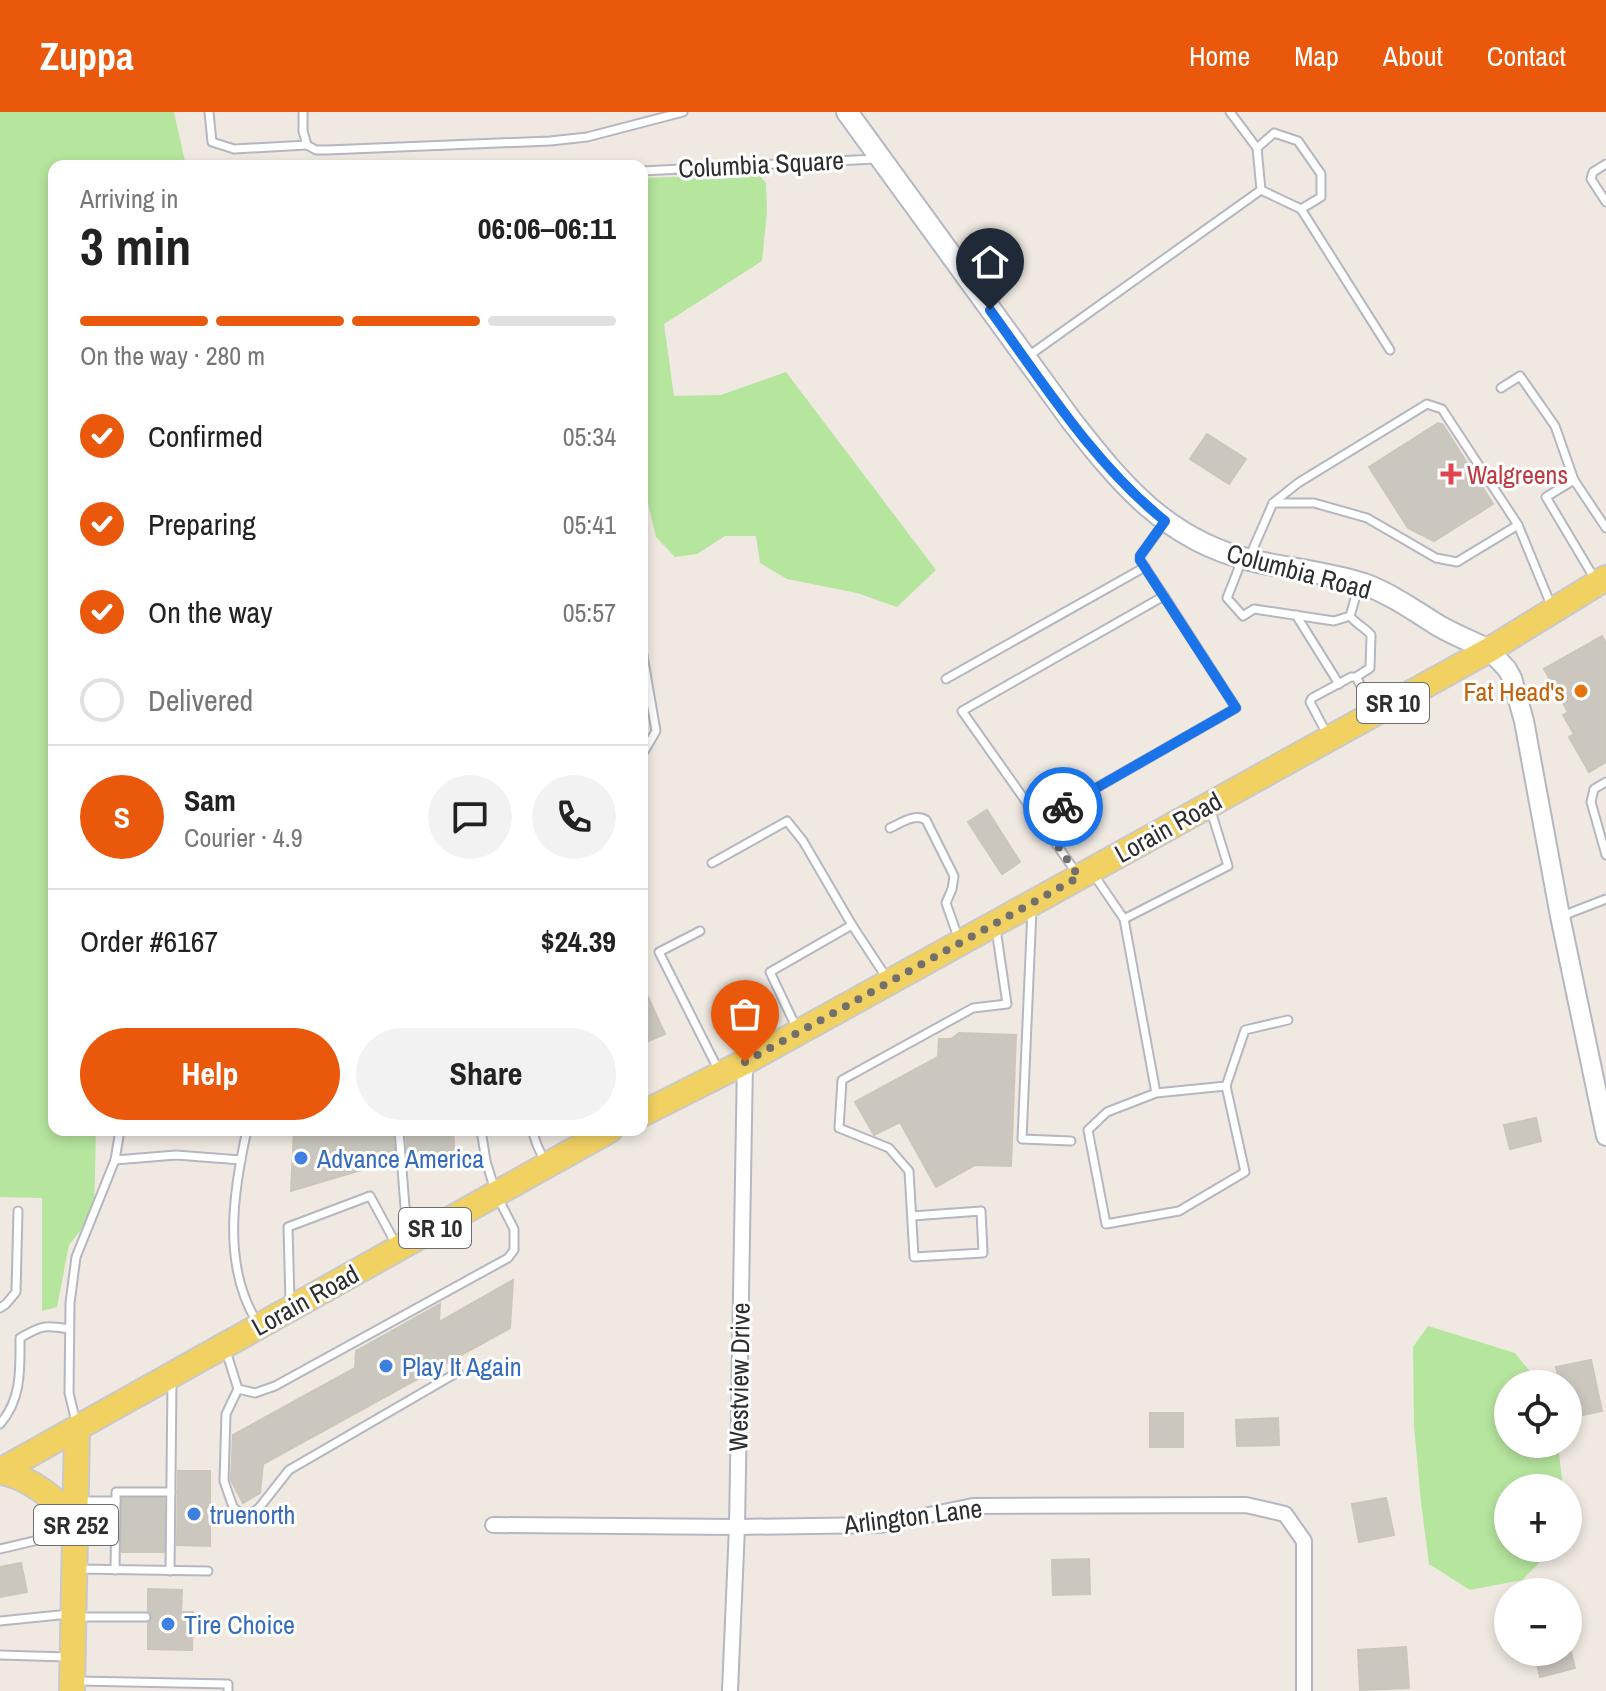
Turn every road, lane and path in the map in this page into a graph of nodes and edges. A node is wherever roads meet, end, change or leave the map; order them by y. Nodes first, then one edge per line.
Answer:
1 (209, 112) edge
2 (303, 112) edge
3 (683, 112) edge
4 (847, 112) edge
5 (1230, 112) edge
6 (307, 145) junction
7 (1257, 148) junction
8 (881, 158) junction
9 (1606, 164) edge
10 (648, 171) edge
11 (1261, 190) junction
12 (1606, 202) edge
13 (1301, 209) junction
14 (1390, 350) dead end
15 (1025, 358) junction
16 (1501, 388) dead end
17 (1574, 480) junction
18 (1273, 503) junction
19 (1165, 521) junction
20 (1518, 525) junction
21 (1606, 528) edge
22 (1246, 559) junction
23 (1145, 567) junction
24 (1602, 581) edge
25 (1360, 583) junction
26 (1164, 596) junction
27 (1553, 610) junction
28 (1296, 615) junction
29 (1350, 616) junction
30 (1489, 650) junction
31 (1356, 677) junction
32 (946, 679) dead end
33 (1339, 684) junction
34 (648, 685) edge
35 (1376, 712) junction
36 (1329, 738) junction
37 (648, 745) edge
38 (1606, 782) edge
39 (1209, 805) junction
40 (1040, 820) junction
41 (890, 828) dead end
42 (1606, 855) edge
43 (712, 863) dead end
44 (1085, 874) junction
45 (1606, 899) edge
46 (1032, 903) junction
47 (1560, 916) junction
48 (1124, 919) junction
49 (996, 923) junction
50 (852, 925) junction
51 (700, 931) dead end
52 (959, 943) junction
53 (889, 982) junction
54 (1288, 1020) dead end
55 (799, 1032) junction
56 (745, 1062) junction
57 (721, 1074) junction
58 (1226, 1086) junction
59 (1156, 1093) junction
60 (648, 1111) edge
61 (119, 1136) edge
62 (246, 1136) edge
63 (399, 1136) edge
64 (482, 1136) edge
65 (534, 1136) edge
66 (598, 1136) edge
67 (1606, 1136) edge
68 (1071, 1141) dead end
69 (115, 1160) junction
70 (241, 1160) junction
71 (547, 1165) junction
72 (496, 1194) junction
73 (18, 1211) dead end
74 (912, 1216) junction
75 (422, 1235) junction
76 (398, 1248) junction
77 (0, 1308) edge
78 (291, 1309) junction
79 (259, 1326) junction
80 (69, 1329) junction
81 (224, 1345) junction
82 (458, 1372) dead end
83 (172, 1375) junction
84 (238, 1389) junction
85 (0, 1424) edge
86 (77, 1428) junction
87 (0, 1472) edge
88 (171, 1492) junction
89 (76, 1501) junction
90 (116, 1501) junction
91 (493, 1525) dead end
92 (737, 1527) junction
93 (75, 1531) junction
94 (0, 1549) edge
95 (75, 1569) junction
96 (115, 1570) junction
97 (170, 1571) junction
98 (208, 1571) dead end
99 (74, 1616) junction
100 (146, 1617) dead end
101 (0, 1621) edge
102 (0, 1655) edge
103 (73, 1676) edge
104 (130, 1681) junction
105 (130, 1691) edge
106 (228, 1691) edge
107 (730, 1691) edge
108 (1304, 1691) edge

1 - 6 lane
2 - 6 lane
3 - 6 lane
4 - 8 main road, Columbia Road
5 - 7 lane
7 - 11 lane
7 - 13 lane
8 - 10 lane, Columbia Square
8 - 15 main road, Columbia Road
9 - 12 lane
11 - 13 lane
11 - 15 lane
13 - 14 lane
15 - 19 main road, Columbia Road
16 - 17 lane
17 - 21 lane
17 - 24 lane
18 - 20 lane
18 - 20 lane
18 - 22 lane
19 - 22 main road, Columbia Road
19 - 23 lane
20 - 27 lane
22 - 25 main road, Columbia Road
22 - 28 lane
23 - 26 lane
23 - 32 lane
24 - 27 main road, Lorain Road / SR 10
25 - 29 lane
25 - 30 main road, Columbia Road
26 - 40 lane
26 - 40 lane
27 - 30 main road, Lorain Road / SR 10
28 - 29 lane
28 - 33 lane
29 - 31 lane
30 - 35 main road, Lorain Road / SR 10
30 - 47 street, Columbia Road
31 - 33 lane
31 - 35 lane
33 - 36 lane
34 - 37 lane
35 - 36 main road, Lorain Road / SR 10
36 - 39 main road, Lorain Road / SR 10
38 - 42 lane
39 - 44 main road, Lorain Road / SR 10
39 - 48 lane
40 - 44 lane
41 - 52 lane
43 - 50 lane
44 - 46 main road, Lorain Road / SR 10
44 - 48 lane
45 - 47 lane
46 - 49 main road, Lorain Road / SR 10
46 - 68 lane
47 - 67 street, Columbia Road
48 - 59 lane
49 - 52 main road, Lorain Road / SR 10
49 - 74 lane
50 - 53 lane
50 - 55 lane
51 - 57 lane
52 - 53 main road, Lorain Road / SR 10
53 - 55 main road, Lorain Road / SR 10
54 - 58 lane
55 - 56 main road, Lorain Road / SR 10
56 - 57 main road, Lorain Road / SR 10
56 - 92 street, Westview Drive
57 - 60 main road, Lorain Road / SR 10
58 - 59 lane
58 - 59 lane
61 - 69 lane
62 - 70 lane
63 - 75 lane
64 - 72 lane
65 - 71 lane
66 - 71 main road, Lorain Road / SR 10
69 - 70 lane
69 - 80 lane
70 - 79 lane
71 - 72 main road, Lorain Road / SR 10
72 - 75 main road, Lorain Road / SR 10
72 - 84 lane
73 - 77 lane
74 - 74 lane
75 - 76 main road, Lorain Road / SR 10
76 - 78 main road, Lorain Road / SR 10
76 - 78 lane
78 - 79 main road, Lorain Road / SR 10
79 - 81 main road, Lorain Road / SR 10
80 - 85 lane
80 - 86 lane
81 - 83 main road, Lorain Road / SR 10
81 - 84 lane
82 - 84 lane
83 - 86 main road, Lorain Road / SR 10
83 - 88 lane
86 - 87 main road, Lorain Road / SR 10
86 - 89 main road, SR 252
87 - 93 main road
88 - 90 lane
88 - 97 lane
89 - 90 lane
89 - 93 main road, SR 252
90 - 96 lane
91 - 92 street, Arlington Lane
92 - 107 street, Westview Drive
92 - 108 street, Arlington Lane
93 - 94 lane
93 - 95 main road, SR 252
95 - 96 lane
95 - 99 main road, SR 252
96 - 97 lane
97 - 98 lane
99 - 100 lane
99 - 101 lane
99 - 103 main road, SR 252
102 - 103 lane
103 - 104 lane
104 - 105 lane
104 - 106 lane

